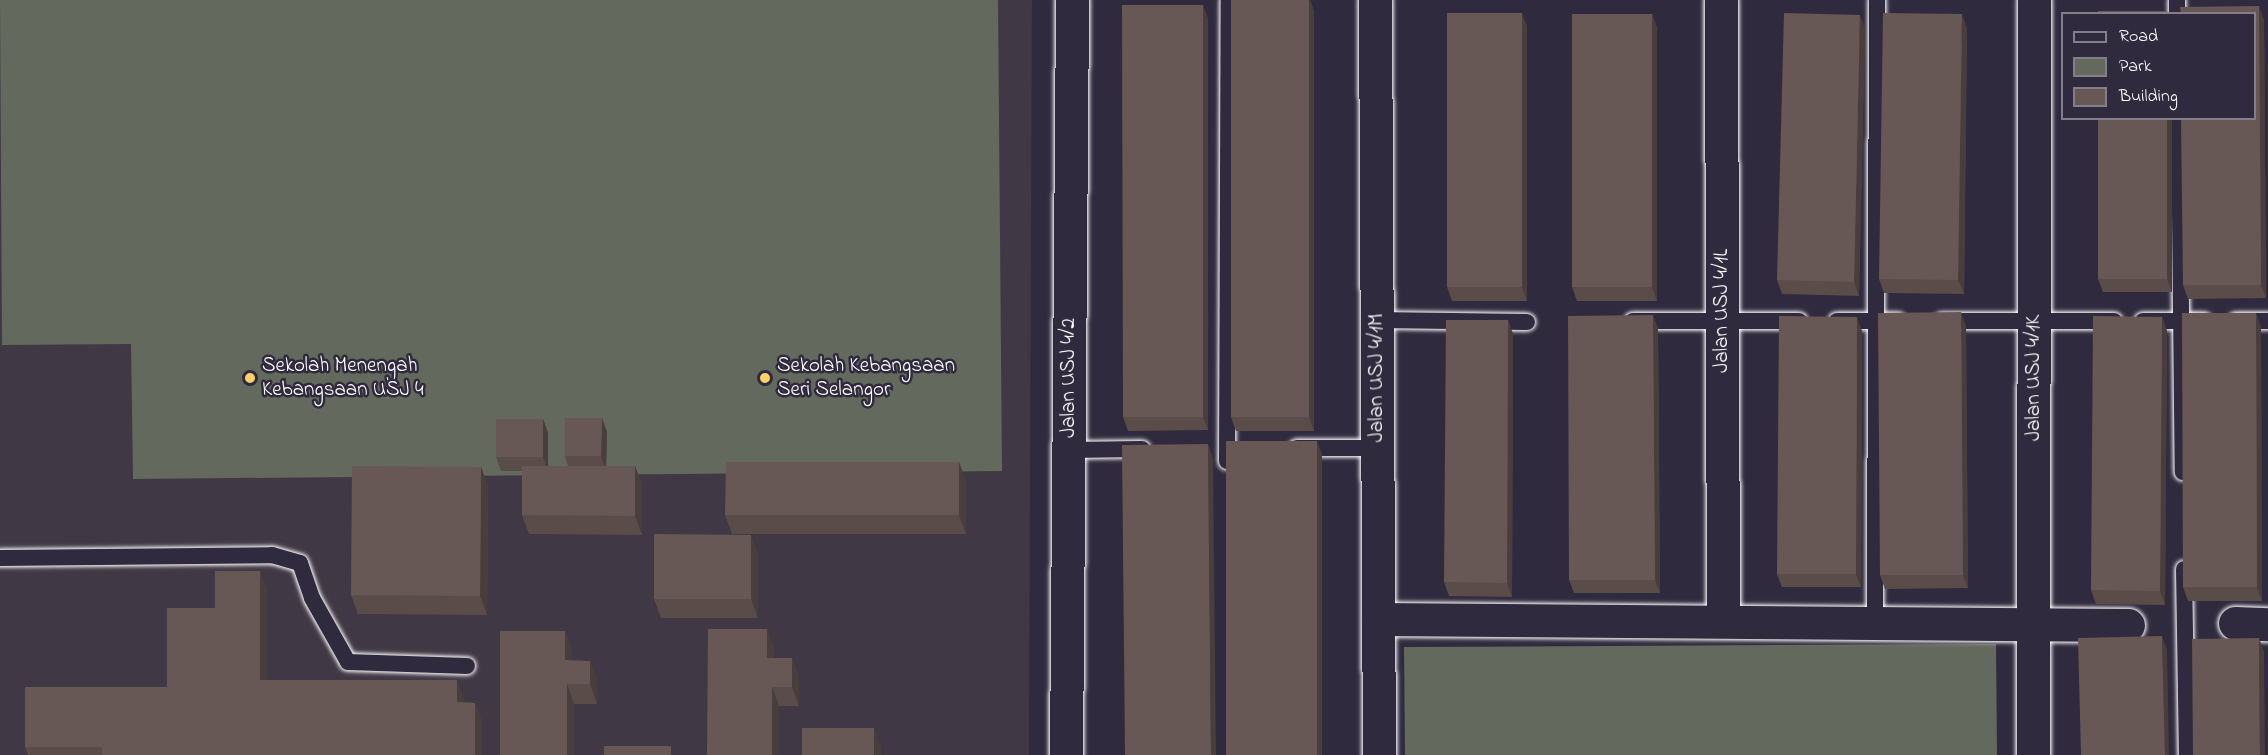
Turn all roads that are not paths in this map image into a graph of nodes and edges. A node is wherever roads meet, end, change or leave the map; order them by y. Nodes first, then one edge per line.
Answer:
1 (1072, 0) edge
2 (1229, 0) edge
3 (1375, 0) edge
4 (1721, 0) edge
5 (1877, 0) edge
6 (2034, 0) edge
7 (2178, 120) edge
8 (1377, 320) junction
9 (1619, 321) edge
10 (1722, 321) junction
11 (1877, 321) junction
12 (2034, 321) junction
13 (2181, 321) junction
14 (2268, 321) edge
15 (1527, 322) dead end
16 (1250, 448) edge
17 (1273, 448) edge
18 (1377, 448) junction
19 (1159, 449) edge
20 (1204, 449) edge
21 (1227, 449) junction
22 (1068, 450) junction
23 (1227, 484) edge
24 (2183, 496) edge
25 (2184, 554) edge
26 (0, 558) edge
27 (1378, 619) junction
28 (1723, 621) junction
29 (1875, 622) junction
30 (2033, 623) junction
31 (2235, 623) dead end
32 (2268, 624) edge
33 (2128, 625) dead end
34 (466, 666) dead end
35 (1066, 755) edge
36 (1379, 755) edge
37 (2033, 755) edge
38 (2187, 755) edge

1 - 22 street, Jalan USJ 4/2
2 - 21 lane
3 - 8 street, Jalan USJ 4/1M
4 - 10 street, Jalan USJ 4/1L
5 - 11 lane
6 - 12 street, Jalan USJ 4/1K
7 - 13 lane
8 - 15 lane
8 - 18 street, Jalan USJ 4/1M
9 - 10 lane
10 - 11 lane
10 - 28 street, Jalan USJ 4/1L
11 - 12 lane
11 - 29 lane
12 - 13 lane
12 - 30 street, Jalan USJ 4/1K
13 - 14 lane
13 - 24 lane
16 - 21 lane
17 - 18 lane
18 - 27 street, Jalan USJ 4/1M
19 - 22 lane
20 - 21 lane
21 - 23 lane
22 - 35 street, Jalan USJ 4/2
25 - 38 lane
26 - 34 lane
27 - 28 street
27 - 36 street, Jalan USJ 4/1M
28 - 29 street
29 - 30 street
30 - 33 street
30 - 37 street, Jalan USJ 4/1K
31 - 32 street

